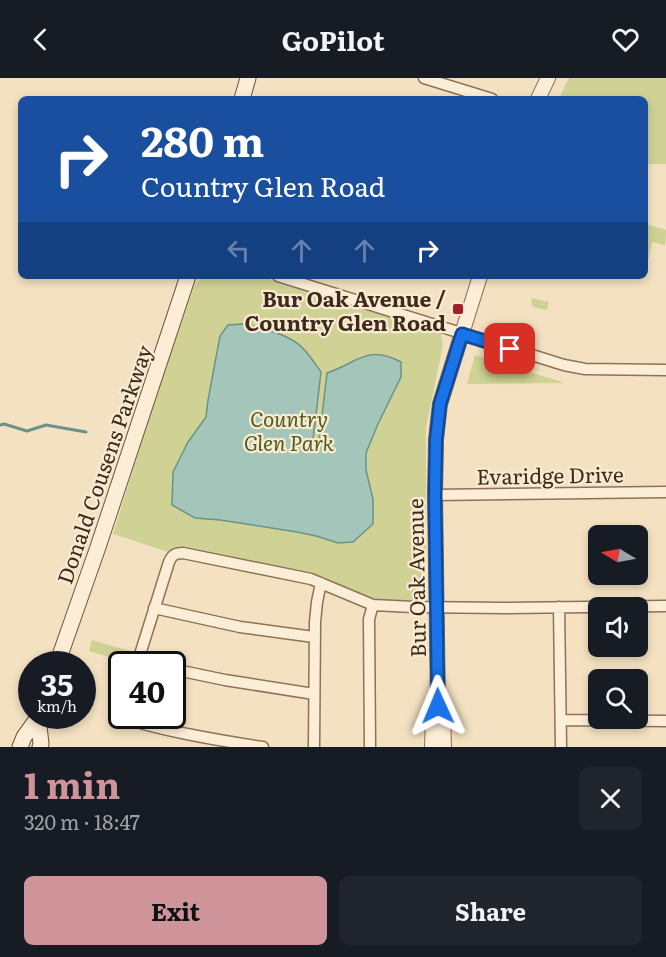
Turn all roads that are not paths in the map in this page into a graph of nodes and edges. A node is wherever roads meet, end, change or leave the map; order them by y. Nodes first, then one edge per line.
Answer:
1 (248, 78) edge
2 (424, 78) edge
3 (548, 78) edge
4 (243, 96) edge
5 (482, 96) edge
6 (539, 96) edge
7 (187, 279) edge
8 (288, 279) edge
9 (479, 279) edge
10 (462, 334) junction
11 (666, 370) edge
12 (666, 492) edge
13 (435, 495) junction
14 (321, 583) junction
15 (373, 605) junction
16 (666, 606) edge
17 (436, 607) junction
18 (560, 607) junction
19 (154, 609) junction
20 (314, 637) junction
21 (62, 651) edge
22 (142, 651) edge
23 (186, 672) edge
24 (314, 694) junction
25 (438, 706) junction
26 (561, 720) junction
27 (666, 721) edge
28 (29, 729) edge
29 (39, 729) edge
30 (167, 729) edge
31 (20, 747) edge
32 (40, 747) edge
33 (263, 747) edge
34 (314, 747) edge
35 (370, 747) edge
36 (432, 747) edge
37 (444, 747) edge
38 (561, 747) edge

1 - 4 main road
2 - 5 street
3 - 6 street
7 - 21 main road, Donald Cousens Parkway
8 - 10 street
9 - 10 street, Bur Oak Avenue
10 - 11 street
10 - 13 street, Bur Oak Avenue
12 - 13 street, Evaridge Drive
13 - 17 street, Bur Oak Avenue
14 - 15 street
14 - 19 street
14 - 20 street
15 - 17 street
15 - 35 street
16 - 18 street
17 - 18 street
17 - 25 street, Bur Oak Avenue
18 - 26 street
19 - 20 street
19 - 22 street
20 - 24 street
23 - 24 street
24 - 34 street
25 - 36 street, Bur Oak Avenue
25 - 37 street, Bur Oak Avenue
26 - 27 street
26 - 38 street
28 - 31 main road
29 - 32 main road
30 - 33 street

